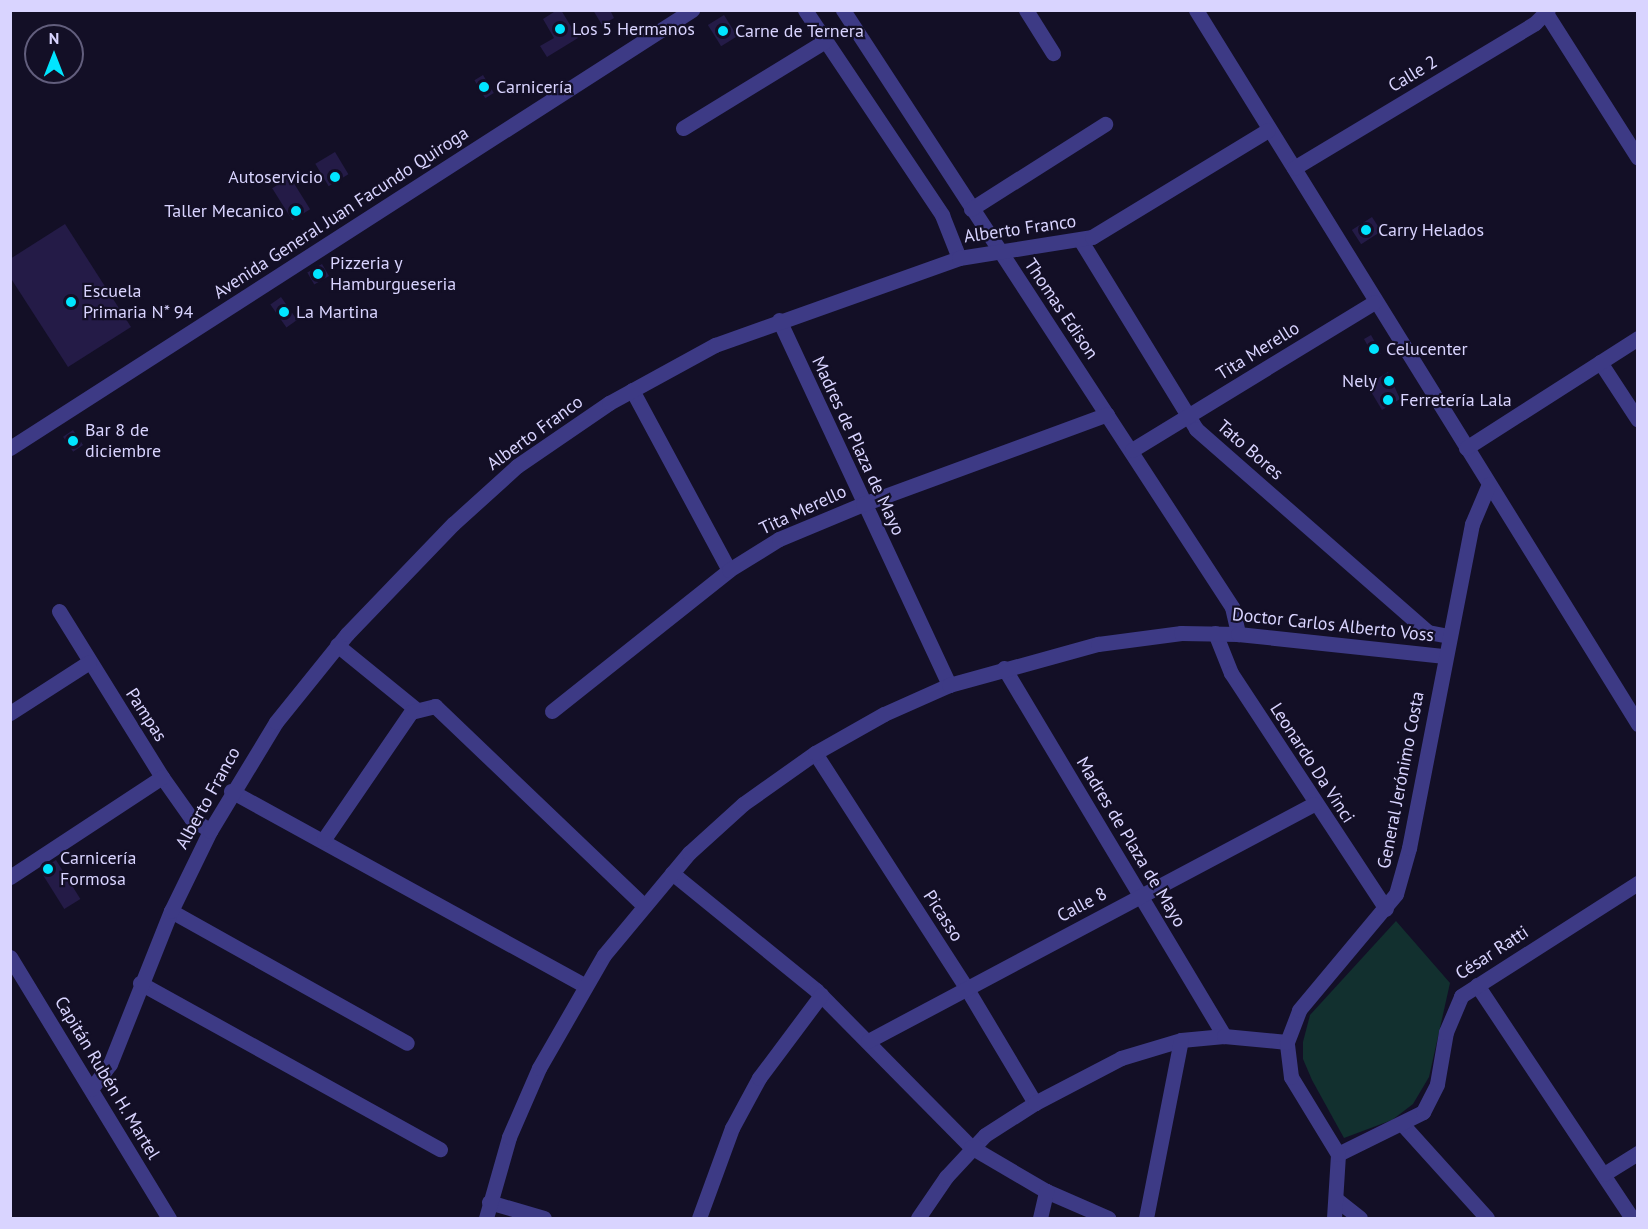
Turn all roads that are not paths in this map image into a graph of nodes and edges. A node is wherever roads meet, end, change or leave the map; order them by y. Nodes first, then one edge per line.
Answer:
1 (692, 10) edge
2 (805, 10) edge
3 (843, 10) edge
4 (1026, 10) edge
5 (1196, 10) edge
6 (1546, 11) edge
7 (825, 41) junction
8 (1053, 53) dead end
9 (1105, 124) dead end
10 (683, 128) dead end
11 (1268, 130) junction
12 (1638, 158) edge
13 (1294, 168) junction
14 (970, 209) junction
15 (1081, 241) junction
16 (997, 249) junction
17 (959, 258) junction
18 (1374, 302) junction
19 (778, 320) junction
20 (1638, 338) edge
21 (1600, 362) junction
22 (633, 390) junction
23 (1107, 414) junction
24 (1188, 419) junction
25 (1638, 420) edge
26 (10, 448) edge
27 (1466, 448) junction
28 (1132, 450) junction
29 (1489, 484) junction
30 (863, 504) junction
31 (729, 570) junction
32 (59, 611) dead end
33 (1215, 633) junction
34 (1238, 634) junction
35 (1449, 636) junction
36 (338, 645) junction
37 (1445, 656) junction
38 (89, 662) junction
39 (1004, 668) junction
40 (949, 686) junction
41 (417, 710) junction
42 (552, 711) dead end
43 (10, 713) edge
44 (1638, 724) edge
45 (815, 753) junction
46 (162, 777) junction
47 (231, 791) junction
48 (1314, 804) junction
49 (210, 831) junction
50 (324, 839) junction
51 (672, 873) junction
52 (10, 877) edge
53 (1638, 883) edge
54 (1141, 896) junction
55 (643, 905) junction
56 (1386, 909) junction
57 (171, 911) junction
58 (10, 957) edge
59 (140, 983) junction
60 (1477, 985) junction
61 (585, 986) junction
62 (967, 988) junction
63 (821, 995) junction
64 (1224, 1036) junction
65 (1181, 1040) junction
66 (868, 1041) junction
67 (1287, 1042) junction
68 (407, 1043) dead end
69 (91, 1089) junction
70 (1035, 1103) junction
71 (1403, 1125) junction
72 (971, 1147) junction
73 (440, 1149) dead end
74 (1638, 1153) edge
75 (1338, 1154) junction
76 (1604, 1174) junction
77 (1046, 1191) junction
78 (1337, 1200) junction
79 (489, 1202) junction
80 (169, 1218) edge
81 (486, 1218) edge
82 (544, 1218) edge
83 (699, 1218) edge
84 (918, 1218) edge
85 (1040, 1218) edge
86 (1108, 1218) edge
87 (1146, 1218) edge
88 (1334, 1218) edge
89 (1360, 1218) edge
90 (1488, 1218) edge
91 (1632, 1218) edge

1 - 26 street, Avenida General Juan Facundo Quiroga
2 - 7 street
3 - 14 street, Thomas Edison
4 - 8 street
5 - 11 street
6 - 12 street
6 - 13 street, Calle 2
7 - 10 street
7 - 17 street
9 - 14 street
11 - 13 street
11 - 15 street, Alberto Franco
13 - 18 street
14 - 16 street, Thomas Edison
15 - 16 street, Alberto Franco
15 - 24 street, Tato Bores
16 - 17 street, Alberto Franco
16 - 23 street, Thomas Edison
17 - 19 street, Alberto Franco
18 - 24 street, Tita Merello
18 - 27 street
19 - 22 street, Alberto Franco
19 - 30 street, Madres de Plaza de Mayo
20 - 21 street
21 - 25 street
21 - 27 street
22 - 31 street
22 - 36 street, Alberto Franco
23 - 28 street, Thomas Edison
23 - 30 street, Tita Merello
24 - 28 street, Tita Merello
24 - 35 street, Tato Bores
27 - 29 street
28 - 34 street, Thomas Edison
29 - 35 street, General Jerónimo Costa
29 - 44 street
30 - 31 street, Tita Merello
30 - 40 street, Madres de Plaza de Mayo
31 - 42 street, Tita Merello
32 - 38 street, Pampas
33 - 34 street, Doctor Carlos Alberto Voss
33 - 39 street, Doctor Carlos Alberto Voss
33 - 48 street, Leonardo Da Vinci
34 - 37 street, Doctor Carlos Alberto Voss
35 - 37 street, General Jerónimo Costa
36 - 41 street
36 - 47 street, Alberto Franco
37 - 56 street, General Jerónimo Costa
38 - 43 street
38 - 46 street, Pampas
39 - 40 street, Doctor Carlos Alberto Voss
39 - 54 street, Madres de Plaza de Mayo
40 - 45 street, Doctor Carlos Alberto Voss
41 - 50 street
41 - 55 street
45 - 51 street, Doctor Carlos Alberto Voss
45 - 62 street, Picasso
46 - 49 street, Pampas
46 - 52 street
47 - 49 street, Alberto Franco
47 - 50 street
48 - 54 street, Calle 8
48 - 56 street, Leonardo Da Vinci
49 - 57 street, Alberto Franco
50 - 61 street
51 - 55 street, Doctor Carlos Alberto Voss
51 - 63 street
53 - 60 street, César Ratti
54 - 62 street, Calle 8
54 - 64 street, Madres de Plaza de Mayo
55 - 61 street, Doctor Carlos Alberto Voss
56 - 67 street, General Jerónimo Costa
57 - 59 street, Alberto Franco
57 - 68 street
58 - 69 street, Capitán Rubén H. Martel
59 - 69 street, Alberto Franco
59 - 73 street
60 - 71 street, César Ratti
60 - 76 street
61 - 79 street, Doctor Carlos Alberto Voss
62 - 66 street, Calle 8
62 - 70 street, Picasso
63 - 66 street
63 - 83 street
64 - 65 street
64 - 67 street
65 - 70 street
65 - 87 street
66 - 72 street
67 - 75 street, General Jerónimo Costa
69 - 80 street, Capitán Rubén H. Martel
70 - 72 street
71 - 75 street, César Ratti
71 - 90 street
72 - 77 street
72 - 84 street
74 - 76 street
75 - 78 street
76 - 91 street
77 - 85 street
77 - 86 street
78 - 88 street
78 - 89 street
79 - 81 street, Doctor Carlos Alberto Voss
79 - 82 street

